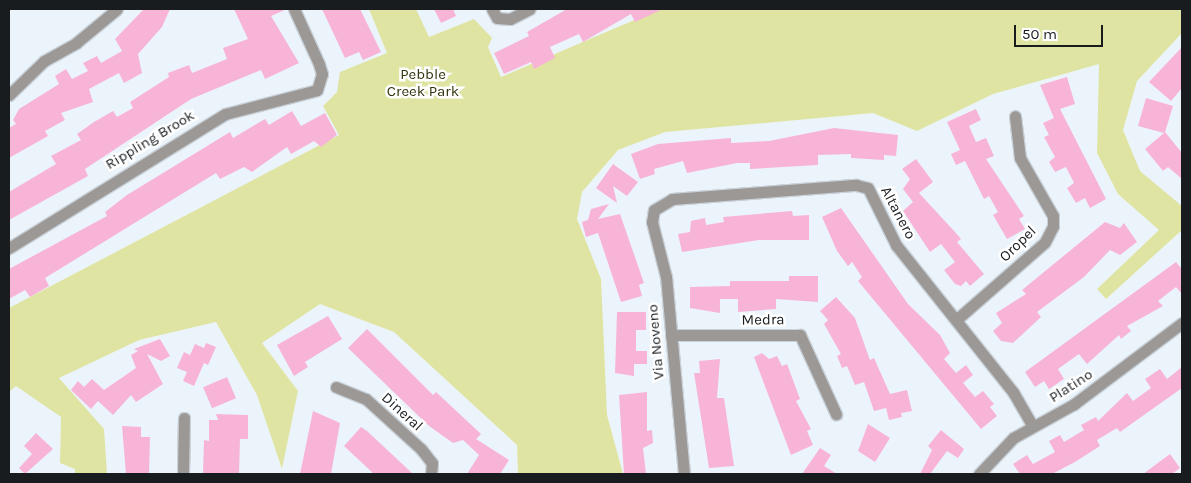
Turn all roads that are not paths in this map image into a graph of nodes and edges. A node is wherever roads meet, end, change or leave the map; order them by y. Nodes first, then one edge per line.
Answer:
1 (117, 9) edge
2 (294, 9) edge
3 (530, 9) edge
4 (495, 13) edge
5 (9, 95) edge
6 (1015, 116) dead end
7 (654, 210) joint
8 (9, 248) edge
9 (956, 320) junction
10 (1182, 323) edge
11 (670, 335) junction
12 (336, 387) dead end
13 (836, 414) dead end
14 (184, 418) dead end
15 (1034, 426) junction
16 (183, 474) edge
17 (431, 474) edge
18 (684, 474) edge
19 (979, 474) edge

1 - 5 street
2 - 8 street, Rippling Brook
3 - 4 street
6 - 9 street, Oropel
7 - 9 street, Altanero
7 - 11 street, Via Noveno
9 - 15 street, Altanero
10 - 15 street, Platino
11 - 13 street, Medra
11 - 18 street, Via Noveno
12 - 17 street, Dineral
14 - 16 street
15 - 19 street, Platino

